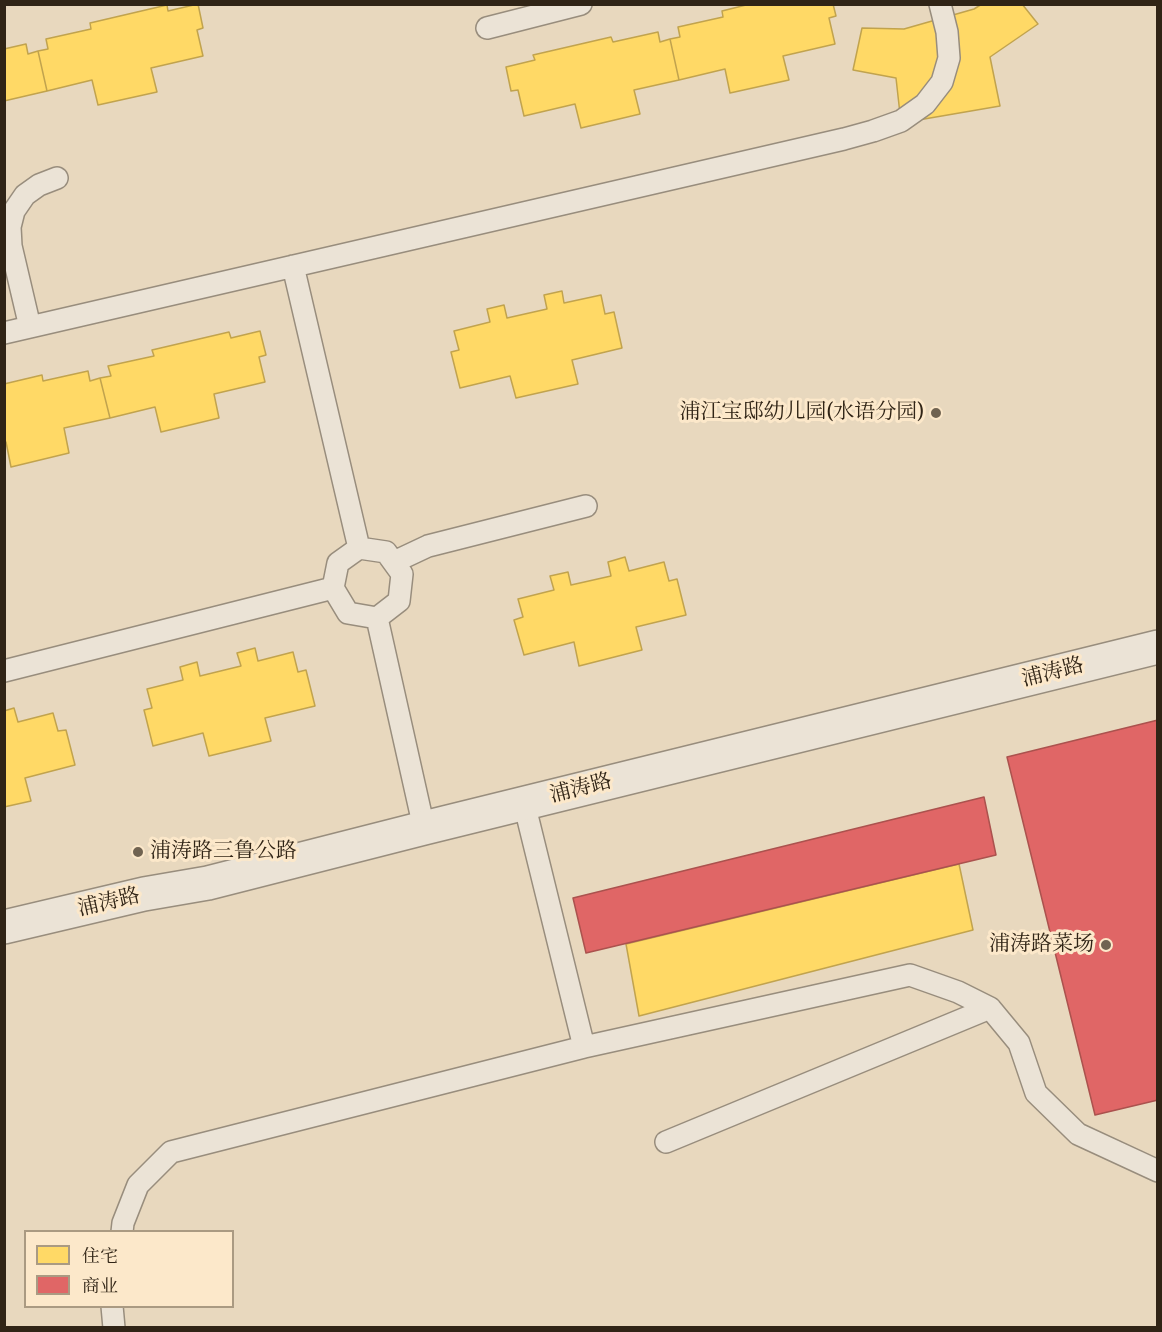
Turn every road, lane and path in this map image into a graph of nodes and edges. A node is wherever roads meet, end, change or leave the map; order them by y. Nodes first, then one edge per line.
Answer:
1 (581, 4) edge
2 (940, 4) edge
3 (487, 28) dead end
4 (57, 177) dead end
5 (292, 266) junction
6 (30, 327) junction
7 (4, 333) edge
8 (586, 506) dead end
9 (359, 548) junction
10 (394, 562) junction
11 (333, 588) junction
12 (377, 618) junction
13 (1158, 647) edge
14 (4, 671) edge
15 (524, 803) junction
16 (424, 828) junction
17 (4, 927) edge
18 (990, 1008) junction
19 (584, 1047) junction
20 (666, 1142) dead end
21 (1158, 1171) edge
22 (122, 1230) edge
23 (112, 1308) edge
24 (114, 1328) edge

1 - 3 lane
2 - 5 lane
4 - 6 lane
5 - 6 lane
5 - 9 lane
6 - 7 lane
8 - 10 lane
9 - 10 lane
9 - 11 lane
10 - 12 lane
11 - 12 lane
11 - 14 lane
12 - 16 lane
13 - 15 street, 浦涛路
15 - 16 street, 浦涛路
15 - 19 lane
16 - 17 street, 浦涛路
18 - 19 lane
18 - 20 lane
18 - 21 lane
19 - 22 lane
23 - 24 lane

